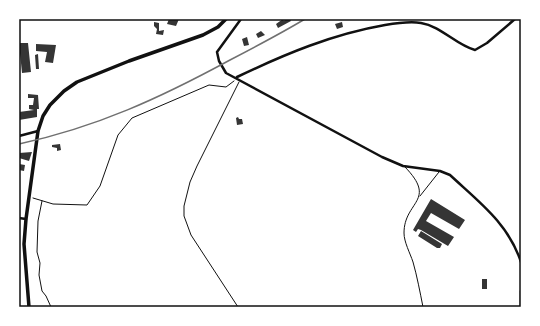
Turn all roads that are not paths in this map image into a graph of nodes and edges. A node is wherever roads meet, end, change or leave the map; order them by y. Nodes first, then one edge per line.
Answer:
1 (226, 19) edge
2 (241, 19) edge
3 (515, 19) edge
4 (236, 77) junction
5 (240, 80) junction
6 (38, 131) junction
7 (19, 136) edge
8 (403, 166) junction
9 (440, 171) junction
10 (419, 196) junction
11 (19, 218) edge
12 (26, 219) junction
13 (24, 244) junction
14 (19, 245) edge
15 (521, 262) edge
16 (521, 291) edge
17 (29, 307) edge
18 (238, 307) edge
19 (423, 307) edge
20 (521, 307) edge

1 - 6 main road
2 - 4 street
3 - 4 street
4 - 5 street
5 - 8 street
5 - 18 lane
6 - 7 street
6 - 12 main road
8 - 9 street
8 - 10 lane
9 - 10 lane
9 - 15 street
10 - 19 lane
11 - 12 street
12 - 13 main road
13 - 14 street
13 - 17 main road
16 - 20 street

